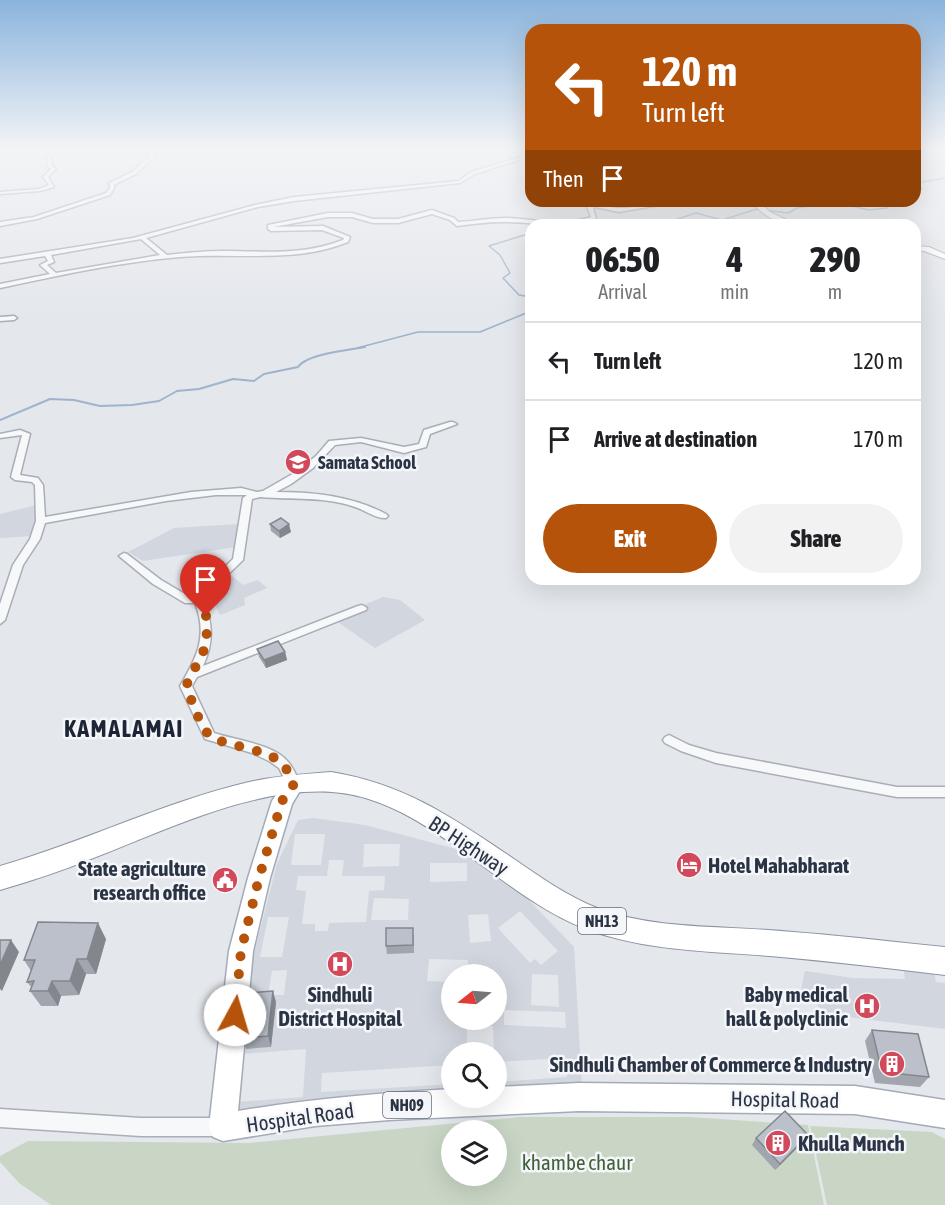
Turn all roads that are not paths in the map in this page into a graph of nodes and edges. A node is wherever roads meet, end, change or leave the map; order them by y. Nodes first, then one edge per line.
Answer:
1 (80, 203) edge
2 (272, 203) edge
3 (604, 207) edge
4 (639, 207) edge
5 (761, 207) edge
6 (781, 219) edge
7 (525, 222) edge
8 (0, 224) edge
9 (143, 238) junction
10 (921, 249) edge
11 (48, 255) junction
12 (166, 257) junction
13 (945, 257) edge
14 (0, 261) edge
15 (55, 275) junction
16 (0, 286) edge
17 (14, 318) dead end
18 (1, 321) edge
19 (453, 424) dead end
20 (0, 436) edge
21 (256, 494) junction
22 (383, 516) dead end
23 (41, 521) junction
24 (124, 556) dead end
25 (198, 598) junction
26 (362, 608) dead end
27 (0, 620) edge
28 (193, 674) junction
29 (669, 740) dead end
30 (294, 784) junction
31 (945, 792) edge
32 (0, 878) edge
33 (945, 961) edge
34 (945, 1114) edge
35 (0, 1119) edge
36 (223, 1127) junction

1 - 8 street
2 - 9 street
3 - 4 street
5 - 6 street
7 - 12 street
9 - 11 street
9 - 12 street
10 - 13 street
11 - 14 street
11 - 15 street
12 - 15 street
15 - 16 street
17 - 18 street
19 - 21 street
20 - 23 street
21 - 22 street
21 - 23 street
21 - 25 street
23 - 27 street
24 - 25 street
25 - 28 street
26 - 28 street
28 - 30 street
29 - 31 street
30 - 32 highway, BP Highway / NH13
30 - 33 highway, BP Highway / NH13
30 - 36 main road, Hospital Road
34 - 36 main road, Hospital Road / NH09
35 - 36 street

